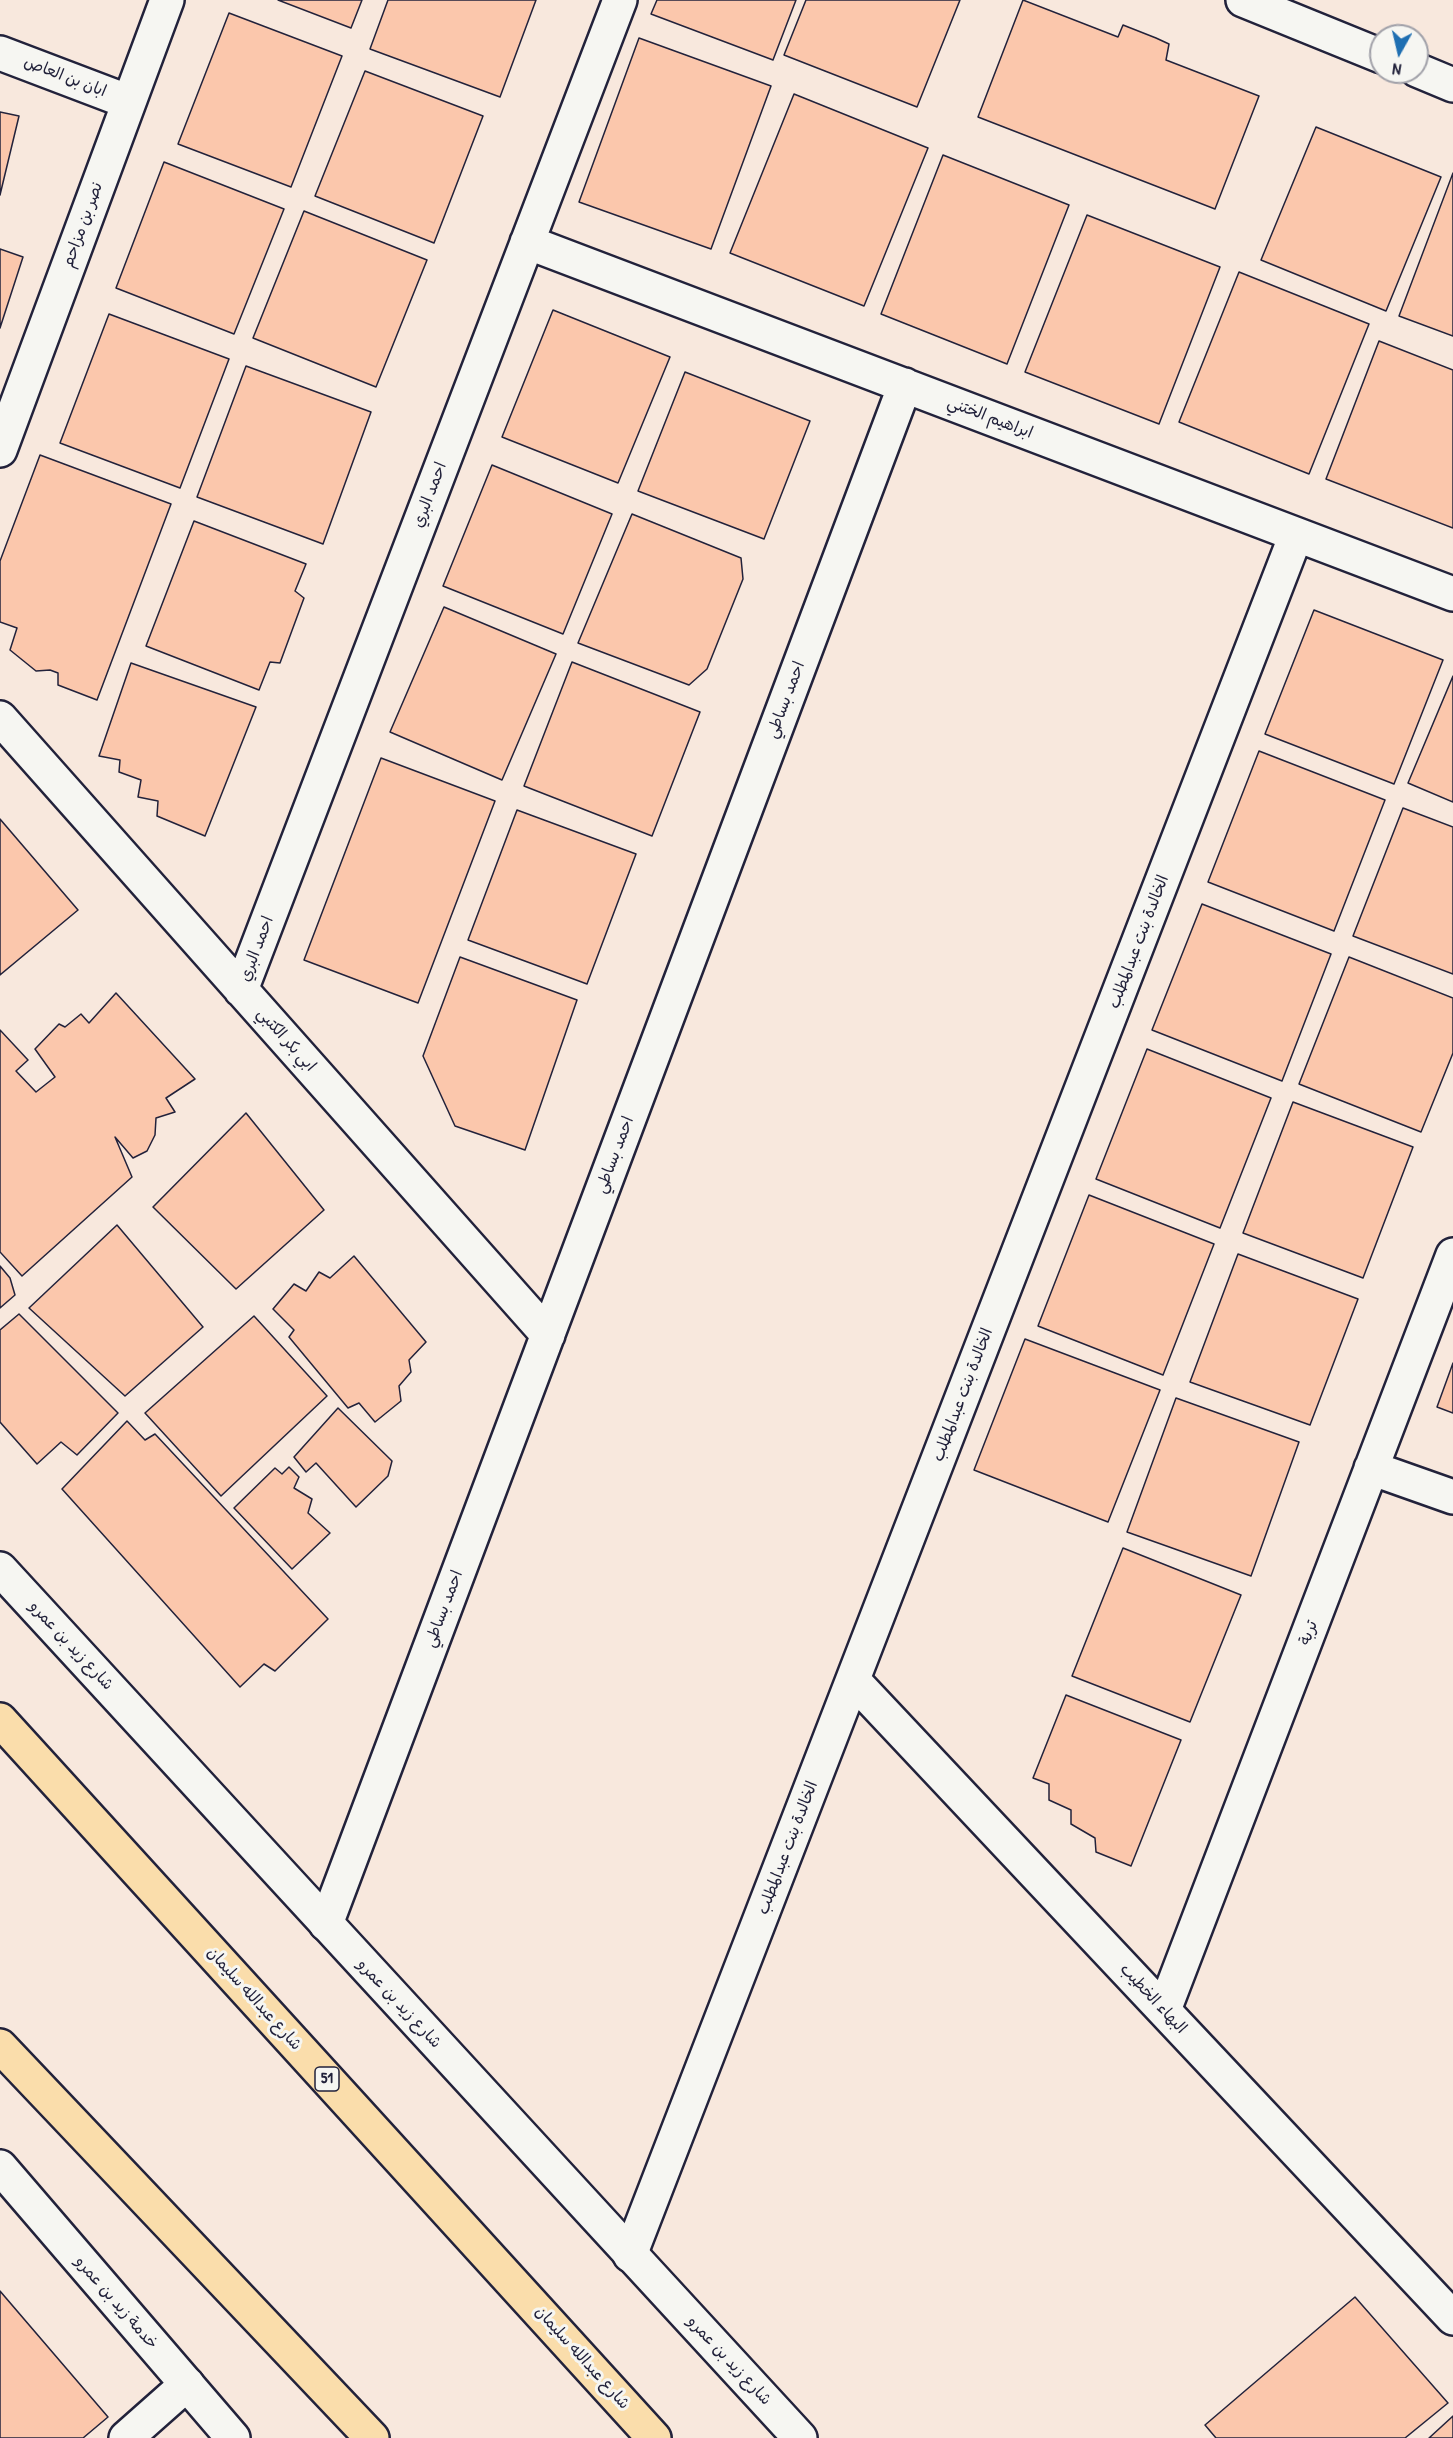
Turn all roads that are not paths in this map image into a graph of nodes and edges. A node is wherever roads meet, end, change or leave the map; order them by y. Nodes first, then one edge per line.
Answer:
1 (167, 0) edge
2 (620, 0) edge
3 (1243, 0) edge
4 (1369, 51) edge
5 (0, 53) edge
6 (1429, 75) edge
7 (1453, 85) edge
8 (129, 102) junction
9 (527, 242) junction
10 (904, 385) junction
11 (0, 450) edge
12 (1296, 535) junction
13 (1453, 594) edge
14 (0, 718) edge
15 (241, 990) junction
16 (1453, 1255) edge
17 (548, 1335) junction
18 (1371, 1468) junction
19 (1453, 1497) edge
20 (0, 1569) edge
21 (853, 1680) junction
22 (0, 1720) edge
23 (326, 1924) junction
24 (1164, 2010) junction
25 (0, 2046) edge
26 (0, 2167) edge
27 (630, 2255) junction
28 (1453, 2318) edge
29 (187, 2384) junction
30 (126, 2438) edge
31 (233, 2438) edge
32 (372, 2438) edge
33 (654, 2438) edge
34 (800, 2438) edge

1 - 8 street, نصر بن مزاحم
2 - 9 street, احمد البري
3 - 4 street
5 - 8 street, ابان بن العاص
6 - 7 street
8 - 11 street, نصر بن مزاحم
9 - 10 street, ابراهيم الختني
9 - 15 street, احمد البري
10 - 12 street, ابراهيم الختني
10 - 17 street, احمد بساطي
12 - 13 street, ابراهيم الختني
12 - 21 street, الخالدة بنت عبدالمطلب
14 - 15 street, ابي بكر الكتبي
15 - 17 street, ابي بكر الكتبي
16 - 18 street, تربة
17 - 23 street, احمد بساطي
18 - 19 street
18 - 24 street, تربة
20 - 23 street, شارع زيد بن عمرو
21 - 24 street, البهاء الخطيب
21 - 27 street, الخالدة بنت عبدالمطلب
22 - 33 main road, شارع عبدالله سليمان / 51
23 - 27 street, شارع زيد بن عمرو
24 - 28 street, البهاء الخطيب
25 - 32 main road
26 - 29 street, خدمة زيد بن عمرو
27 - 34 street, شارع زيد بن عمرو
29 - 30 street
29 - 31 street, خدمة زيد بن عمرو

